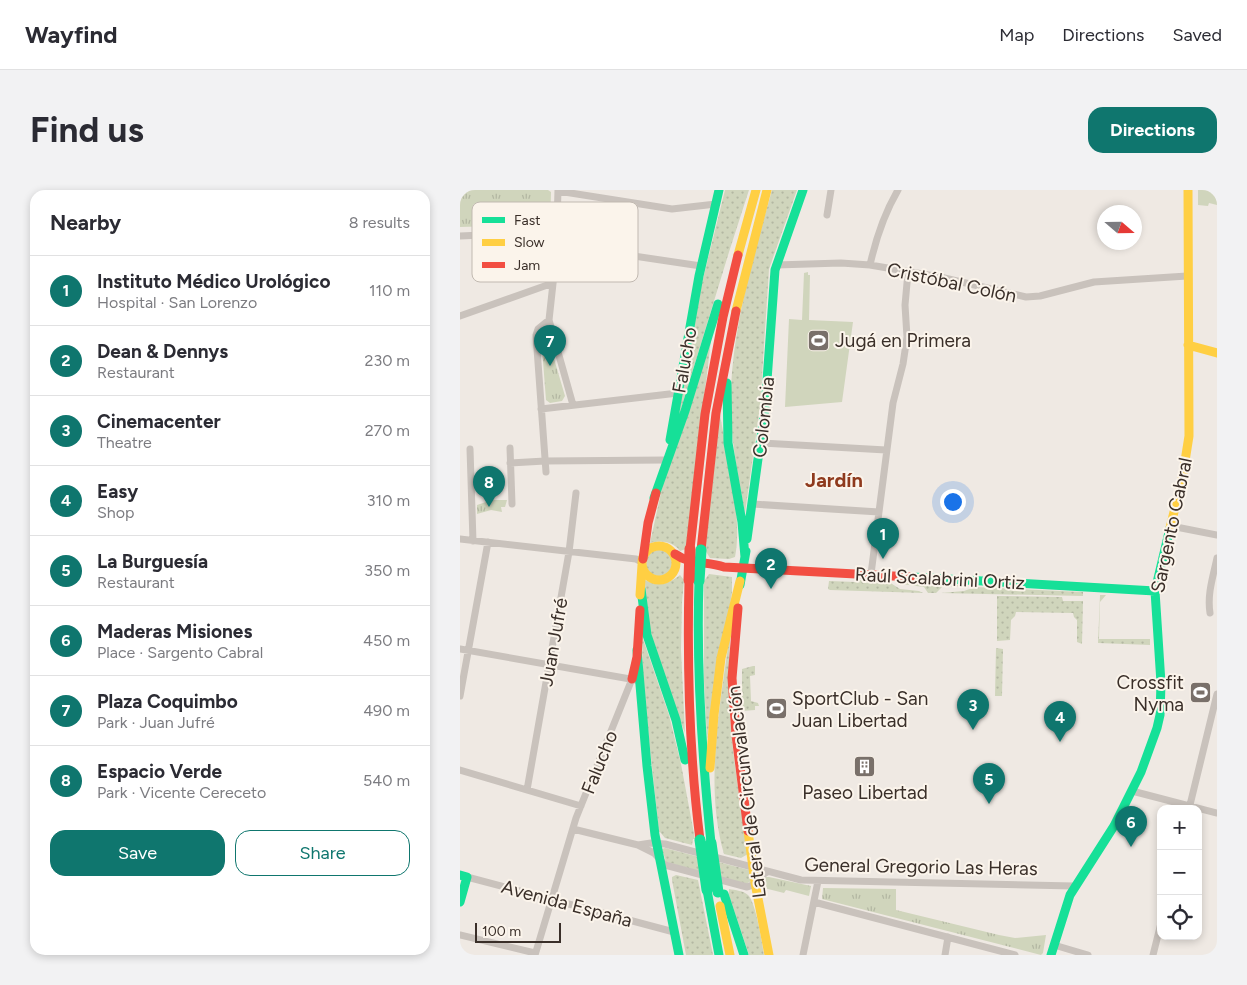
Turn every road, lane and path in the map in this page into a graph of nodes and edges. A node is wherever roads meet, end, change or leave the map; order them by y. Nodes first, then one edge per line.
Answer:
1 (558, 190) edge
2 (719, 190) edge
3 (755, 190) edge
4 (767, 190) edge
5 (803, 190) edge
6 (831, 190) edge
7 (898, 190) edge
8 (1188, 190) edge
9 (630, 202) edge
10 (638, 203) edge
11 (716, 204) junction
12 (827, 215) dead end
13 (638, 256) edge
14 (870, 265) junction
15 (701, 266) junction
16 (776, 266) junction
17 (908, 272) junction
18 (1187, 276) junction
19 (553, 283) joint
20 (460, 316) edge
21 (549, 320) junction
22 (732, 322) junction
23 (1188, 345) junction
24 (1217, 353) edge
25 (678, 393) junction
26 (573, 405) junction
27 (541, 408) junction
28 (761, 443) junction
29 (510, 448) dead end
30 (470, 449) dead end
31 (886, 450) junction
32 (545, 460) junction
33 (666, 460) junction
34 (510, 463) junction
35 (546, 472) dead end
36 (576, 493) dead end
37 (654, 498) junction
38 (512, 504) dead end
39 (752, 504) junction
40 (879, 512) junction
41 (1171, 526) junction
42 (1217, 534) edge
43 (460, 539) edge
44 (473, 540) junction
45 (488, 542) junction
46 (696, 550) junction
47 (569, 552) junction
48 (674, 554) junction
49 (1217, 558) edge
50 (642, 562) junction
51 (744, 563) junction
52 (724, 567) junction
53 (673, 573) junction
54 (871, 574) junction
55 (694, 580) junction
56 (740, 581) junction
57 (641, 589) junction
58 (1156, 591) junction
59 (1210, 613) dead end
60 (460, 649) edge
61 (469, 650) junction
62 (548, 664) junction
63 (636, 680) junction
64 (1217, 694) edge
65 (460, 696) edge
66 (460, 770) edge
67 (526, 790) junction
68 (1132, 791) junction
69 (1179, 805) edge
70 (1190, 805) edge
71 (581, 806) junction
72 (1202, 810) edge
73 (1217, 813) edge
74 (708, 815) junction
75 (698, 822) junction
76 (573, 829) junction
77 (706, 842) junction
78 (656, 843) junction
79 (638, 845) junction
80 (660, 860) junction
81 (753, 867) junction
82 (767, 872) junction
83 (463, 876) edge
84 (818, 881) junction
85 (755, 883) junction
86 (1074, 886) junction
87 (717, 892) junction
88 (552, 899) junction
89 (460, 902) edge
90 (814, 902) junction
91 (674, 932) junction
92 (460, 935) edge
93 (948, 937) junction
94 (1157, 939) edge
95 (1052, 950) edge
96 (535, 954) edge
97 (679, 955) edge
98 (719, 955) edge
99 (730, 955) edge
100 (744, 955) edge
101 (769, 955) edge
102 (803, 955) edge
103 (945, 955) edge
104 (1015, 955) edge
105 (1088, 955) edge
106 (1153, 955) edge

1 - 9 street
2 - 11 main road, Falucho
3 - 37 main road
3 - 46 main road
4 - 22 main road
5 - 16 main road
6 - 12 street
7 - 14 street
8 - 18 main road, Sargento Cabral
10 - 11 street
11 - 15 main road, Falucho
13 - 15 street
14 - 16 street, Cristóbal Colón
14 - 17 street, Cristóbal Colón
15 - 25 main road, Falucho
16 - 28 main road, Colombia
17 - 18 street, Cristóbal Colón
17 - 31 street
18 - 23 main road, Sargento Cabral
19 - 20 street
19 - 21 street
21 - 26 street
21 - 27 street
22 - 46 main road
22 - 51 main road
23 - 24 main road
23 - 41 main road, Sargento Cabral
25 - 26 street
25 - 33 main road, Falucho
26 - 27 street
27 - 32 street
28 - 31 street
28 - 39 main road, Colombia
29 - 34 street
30 - 44 street
31 - 40 street
32 - 33 street
32 - 34 street
32 - 35 street
33 - 37 main road, Falucho
34 - 38 street
36 - 47 street, Juan Jufré
37 - 50 main road, Falucho
39 - 40 street
39 - 51 main road, Colombia
40 - 54 street
41 - 42 street
41 - 58 main road, Sargento Cabral
43 - 44 street
44 - 45 street
45 - 47 street
45 - 61 street
46 - 55 main road, bridge
47 - 50 street
47 - 62 street, Juan Jufré
48 - 50 main road
48 - 52 main road, Raúl Scalabrini Ortiz
48 - 53 main road
49 - 59 street
50 - 53 main road
50 - 57 main road, Falucho
51 - 52 main road, Raúl Scalabrini Ortiz
51 - 54 main road, Raúl Scalabrini Ortiz
51 - 56 main road, Lateral de Circunvalación
52 - 53 main road, Raúl Scalabrini Ortiz
54 - 58 main road, Raúl Scalabrini Ortiz
55 - 74 main road
55 - 75 main road
56 - 74 main road
56 - 81 main road, Lateral de Circunvalación
57 - 63 main road, Falucho
57 - 75 main road
58 - 68 main road, Sargento Cabral
60 - 61 street
61 - 62 street
61 - 65 street
62 - 63 street
62 - 67 street, Juan Jufré
63 - 71 street, Falucho
63 - 78 main road
64 - 70 street
66 - 67 street
67 - 71 street
68 - 69 street
68 - 86 main road, Sargento Cabral
71 - 76 street, Falucho
72 - 73 street
74 - 77 main road
75 - 77 main road
76 - 79 street, General Gregorio Las Heras
76 - 88 street, Falucho
77 - 87 main road, bridge
77 - 87 main road, bridge
78 - 79 street, General Gregorio Las Heras
78 - 80 main road
78 - 81 street, General Gregorio Las Heras
79 - 80 street, General Gregorio Las Heras
80 - 85 street, General Gregorio Las Heras
80 - 91 main road
81 - 82 street, General Gregorio Las Heras
81 - 85 main road, Lateral de Circunvalación
82 - 84 street, General Gregorio Las Heras
82 - 85 street
83 - 88 street, Avenida España
83 - 89 main road
84 - 86 street, General Gregorio Las Heras
84 - 90 street
85 - 101 main road, Lateral de Circunvalación
86 - 95 main road, Sargento Cabral
87 - 98 main road
87 - 99 main road
87 - 100 main road
88 - 91 street, Avenida España
88 - 96 street, Falucho
90 - 93 street
90 - 102 street
91 - 97 main road
92 - 96 street
93 - 103 street
93 - 104 street
94 - 106 street
95 - 105 street

